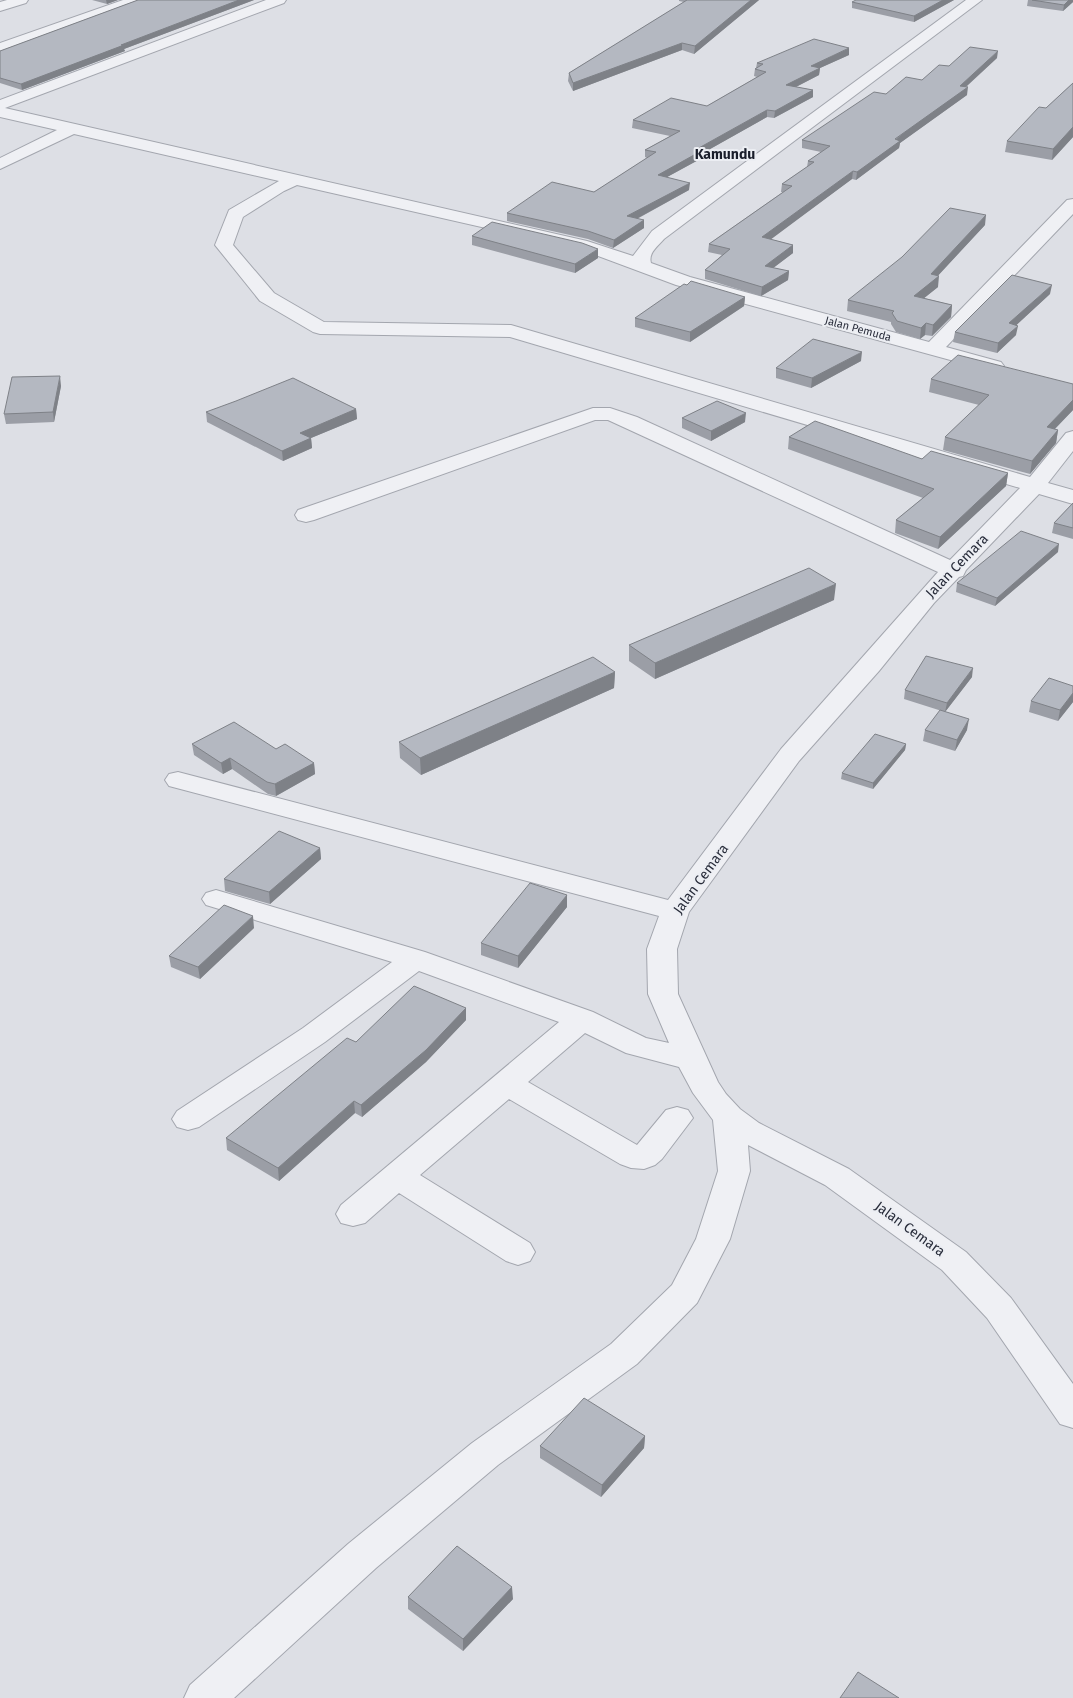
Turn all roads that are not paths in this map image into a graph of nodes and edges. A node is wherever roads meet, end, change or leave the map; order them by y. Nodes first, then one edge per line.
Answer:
1 (21, 0) edge
2 (136, 0) edge
3 (279, 0) edge
4 (975, 0) edge
5 (0, 7) edge
6 (0, 48) edge
7 (0, 104) edge
8 (0, 112) edge
9 (72, 128) junction
10 (0, 164) edge
11 (297, 179) junction
12 (1073, 204) edge
13 (644, 266) junction
14 (933, 349) junction
15 (1008, 369) edge
16 (1073, 437) edge
17 (1035, 486) junction
18 (1073, 497) edge
19 (306, 515) dead end
20 (954, 571) junction
21 (178, 780) dead end
22 (216, 899) dead end
23 (675, 911) junction
24 (415, 959) junction
25 (582, 1019) junction
26 (691, 1059) junction
27 (508, 1084) junction
28 (729, 1117) junction
29 (677, 1118) dead end
30 (188, 1119) dead end
31 (398, 1177) junction
32 (353, 1214) dead end
33 (518, 1252) dead end
34 (1073, 1413) edge
35 (205, 1698) edge

1 - 5 street
2 - 6 street
3 - 7 street
4 - 13 street
8 - 9 street, Jalan Pemuda
9 - 10 street
9 - 11 street, Jalan Pemuda
11 - 13 street, Jalan Pemuda
11 - 17 street
12 - 14 street
13 - 14 street, Jalan Pemuda
14 - 15 street, Jalan Pemuda
16 - 17 street, Jalan Cemara
17 - 18 street
17 - 20 street, Jalan Cemara
19 - 20 street
20 - 23 street, Jalan Cemara
21 - 23 street
22 - 24 street
23 - 26 street, Jalan Cemara
24 - 25 street
24 - 30 street
25 - 26 street
25 - 27 street
26 - 28 street, Jalan Cemara
27 - 29 street
27 - 31 street
28 - 34 street, Jalan Cemara
28 - 35 street
31 - 32 street
31 - 33 street

